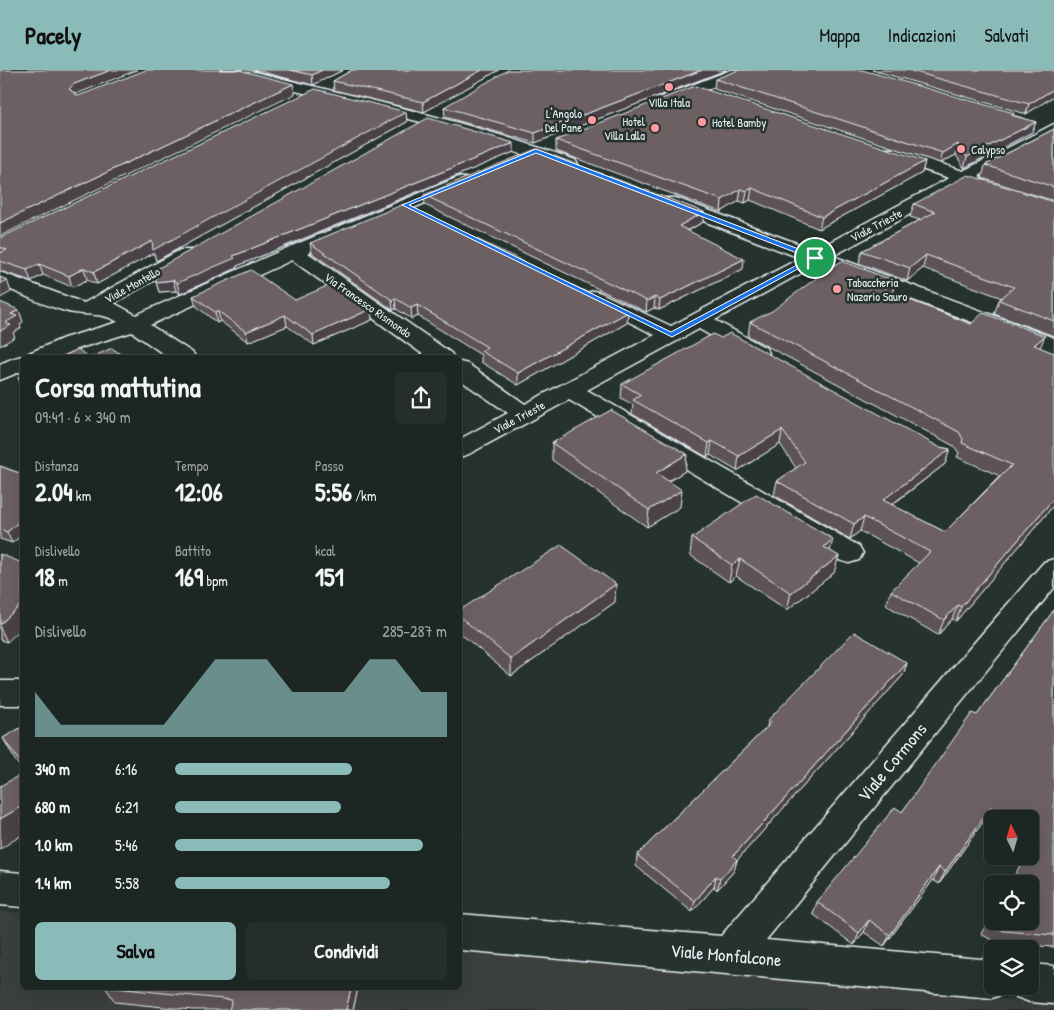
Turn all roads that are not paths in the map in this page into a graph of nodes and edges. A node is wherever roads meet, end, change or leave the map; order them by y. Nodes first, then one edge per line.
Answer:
1 (228, 70) edge
2 (744, 70) edge
3 (333, 83) edge
4 (694, 90) junction
5 (316, 91) junction
6 (713, 96) edge
7 (289, 104) edge
8 (650, 107) edge
9 (446, 110) edge
10 (428, 120) junction
11 (1035, 124) edge
12 (1054, 129) edge
13 (411, 130) edge
14 (555, 143) edge
15 (871, 147) edge
16 (536, 151) junction
17 (511, 161) edge
18 (582, 168) edge
19 (476, 176) edge
20 (964, 178) junction
21 (991, 187) edge
22 (656, 197) edge
23 (405, 205) junction
24 (432, 218) edge
25 (203, 246) edge
26 (294, 252) junction
27 (815, 258) junction
28 (0, 278) edge
29 (574, 287) edge
30 (90, 308) junction
31 (700, 321) junction
32 (135, 324) junction
33 (672, 335) junction
34 (1054, 346) edge
35 (44, 355) edge
36 (181, 355) edge
37 (439, 355) edge
38 (778, 364) edge
39 (20, 365) edge
40 (462, 370) edge
41 (0, 373) edge
42 (570, 390) junction
43 (524, 414) junction
44 (462, 448) edge
45 (849, 553) dead end
46 (1054, 569) edge
47 (20, 692) edge
48 (0, 693) edge
49 (0, 888) edge
50 (20, 890) edge
51 (462, 932) edge
52 (730, 955) junction
53 (984, 978) edge
54 (1039, 983) edge
55 (1054, 985) edge

1 - 5 street
2 - 4 street
3 - 5 street
4 - 6 street
4 - 8 street
5 - 7 street
5 - 10 street
9 - 10 street
10 - 13 street
10 - 16 street
11 - 12 street
12 - 20 street, Viale Trieste
14 - 16 street
15 - 20 street
16 - 17 street
16 - 18 street
19 - 23 street
20 - 21 street
20 - 27 street, Viale Trieste
22 - 27 street
23 - 24 street
23 - 26 street
25 - 30 street, Viale Montello
26 - 32 street
26 - 37 street, Via Francesco Rismondo
27 - 31 street, Viale Trieste
27 - 34 street
28 - 30 street
29 - 33 street
30 - 32 street
31 - 33 street, Viale Trieste
31 - 38 street
32 - 35 street
32 - 36 street
33 - 42 street, Viale Trieste
39 - 41 street
40 - 43 street
42 - 43 street, Viale Trieste
42 - 45 street
43 - 44 street, Viale Trieste
46 - 52 street, Viale Cormons
47 - 48 street
49 - 50 street
51 - 52 street, Viale Monfalcone
52 - 53 street, Viale Monfalcone
54 - 55 street

